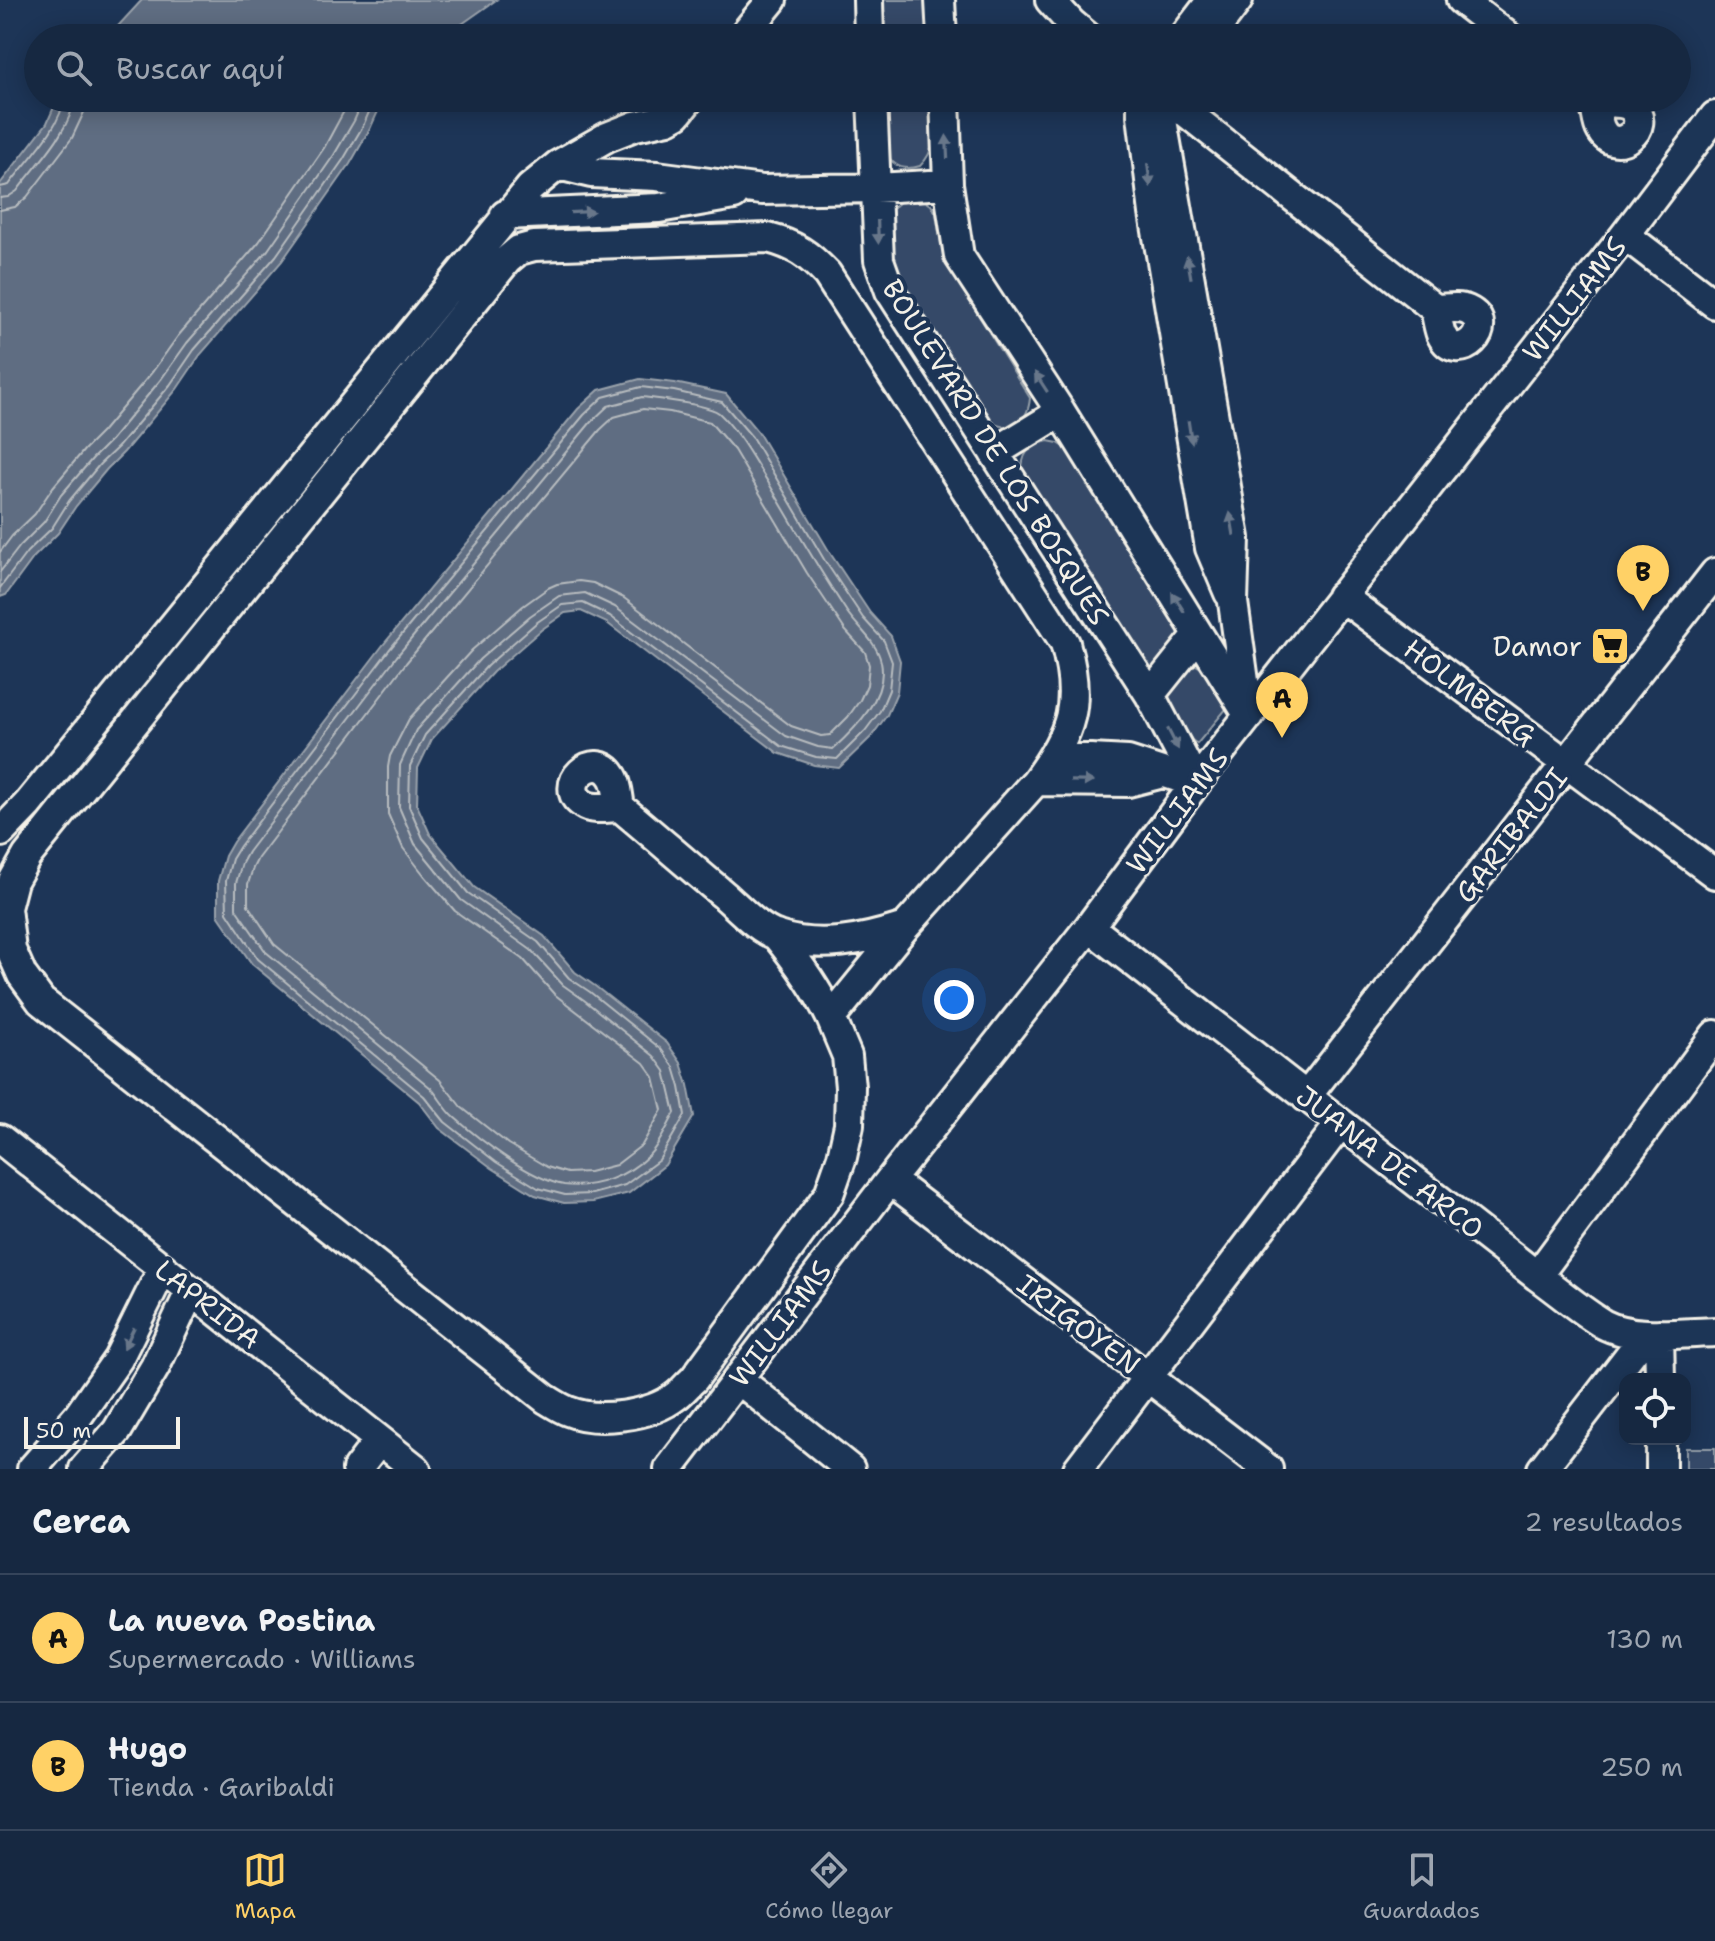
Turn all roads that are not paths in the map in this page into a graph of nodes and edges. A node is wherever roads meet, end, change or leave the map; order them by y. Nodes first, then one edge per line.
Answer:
1 (772, 0) edge
2 (868, 0) edge
3 (940, 0) edge
4 (1050, 0) edge
5 (1212, 0) edge
6 (1238, 0) edge
7 (1461, 0) edge
8 (752, 24) edge
9 (869, 24) edge
10 (941, 24) edge
11 (1072, 24) edge
12 (1194, 24) edge
13 (1220, 24) edge
14 (1492, 24) edge
15 (679, 112) edge
16 (873, 112) edge
17 (945, 112) edge
18 (1162, 112) edge
19 (1175, 112) edge
20 (1715, 116) edge
21 (558, 165) junction
22 (948, 184) junction
23 (876, 188) junction
24 (762, 190) junction
25 (505, 215) junction
26 (1625, 235) junction
27 (1715, 304) edge
28 (1435, 309) dead end
29 (1061, 412) junction
30 (994, 453) junction
31 (1715, 573) edge
32 (1341, 596) junction
33 (1198, 635) junction
34 (1150, 695) junction
35 (1249, 716) junction
36 (1053, 757) junction
37 (1567, 764) junction
38 (1163, 773) junction
39 (1036, 781) junction
40 (1196, 783) junction
41 (620, 807) dead end
42 (0, 833) edge
43 (1715, 874) edge
44 (905, 927) junction
45 (1089, 927) junction
46 (776, 935) junction
47 (831, 1018) junction
48 (1715, 1035) edge
49 (1306, 1097) junction
50 (1340, 1124) junction
51 (1, 1142) edge
52 (890, 1180) junction
53 (163, 1268) junction
54 (1537, 1276) junction
55 (191, 1290) junction
56 (1715, 1332) edge
57 (1652, 1334) junction
58 (1659, 1373) edge
59 (1148, 1376) junction
60 (738, 1379) junction
61 (379, 1440) junction
62 (1661, 1445) edge
63 (32, 1469) edge
64 (84, 1469) edge
65 (357, 1469) edge
66 (416, 1469) edge
67 (669, 1469) edge
68 (850, 1469) edge
69 (1078, 1469) edge
70 (1268, 1469) edge
71 (1542, 1469) edge
72 (1661, 1469) edge

1 - 8 street
2 - 9 street
3 - 10 street
4 - 11 street
5 - 12 street
6 - 13 street
7 - 14 street
15 - 21 street
16 - 23 street, BOULEVARD DE LOS BOSQUES
22 -> 17 street
18 - 35 street
19 - 28 street
20 - 26 street, WILLIAMS
21 - 24 street
21 - 25 street
22 - 23 street
29 -> 22 street
23 - 24 street
23 -> 30 street, BOULEVARD DE LOS BOSQUES
25 -> 24 street
25 - 42 street
26 - 27 street
26 - 32 street, WILLIAMS
29 - 30 street
33 -> 29 street
30 - 34 street, BOULEVARD DE LOS BOSQUES
31 - 37 street, GARIBALDI
32 - 35 street, WILLIAMS
32 - 37 street, HOLMBERG
33 - 34 street
33 - 35 street
34 -> 40 street, BOULEVARD DE LOS BOSQUES
35 - 40 street, WILLIAMS
36 - 38 street
36 - 39 street
36 - 47 street
37 - 43 street, HOLMBERG
37 - 49 street, GARIBALDI
39 -> 38 street
38 - 40 street
39 - 44 street
40 - 45 street, WILLIAMS
41 - 46 street
44 - 46 street
44 - 47 street
45 - 49 street, JUANA DE ARCO
45 - 52 street, WILLIAMS
46 - 47 street
48 - 54 street
49 - 50 street, JUANA DE ARCO
50 - 54 street, JUANA DE ARCO
50 - 59 street
51 - 53 street, LAPRIDA
52 - 59 street, IRIGOYEN
52 - 60 street, WILLIAMS
53 - 55 street, LAPRIDA
53 -> 63 street
54 - 57 street, JUANA DE ARCO
55 - 61 street, LAPRIDA
55 - 64 street
56 - 57 street, JUANA DE ARCO
57 - 58 street
57 - 71 street
59 - 69 street
59 - 70 street, IRIGOYEN
60 - 67 street, WILLIAMS
60 - 68 street
61 - 65 street
61 - 66 street, LAPRIDA
62 - 72 street

